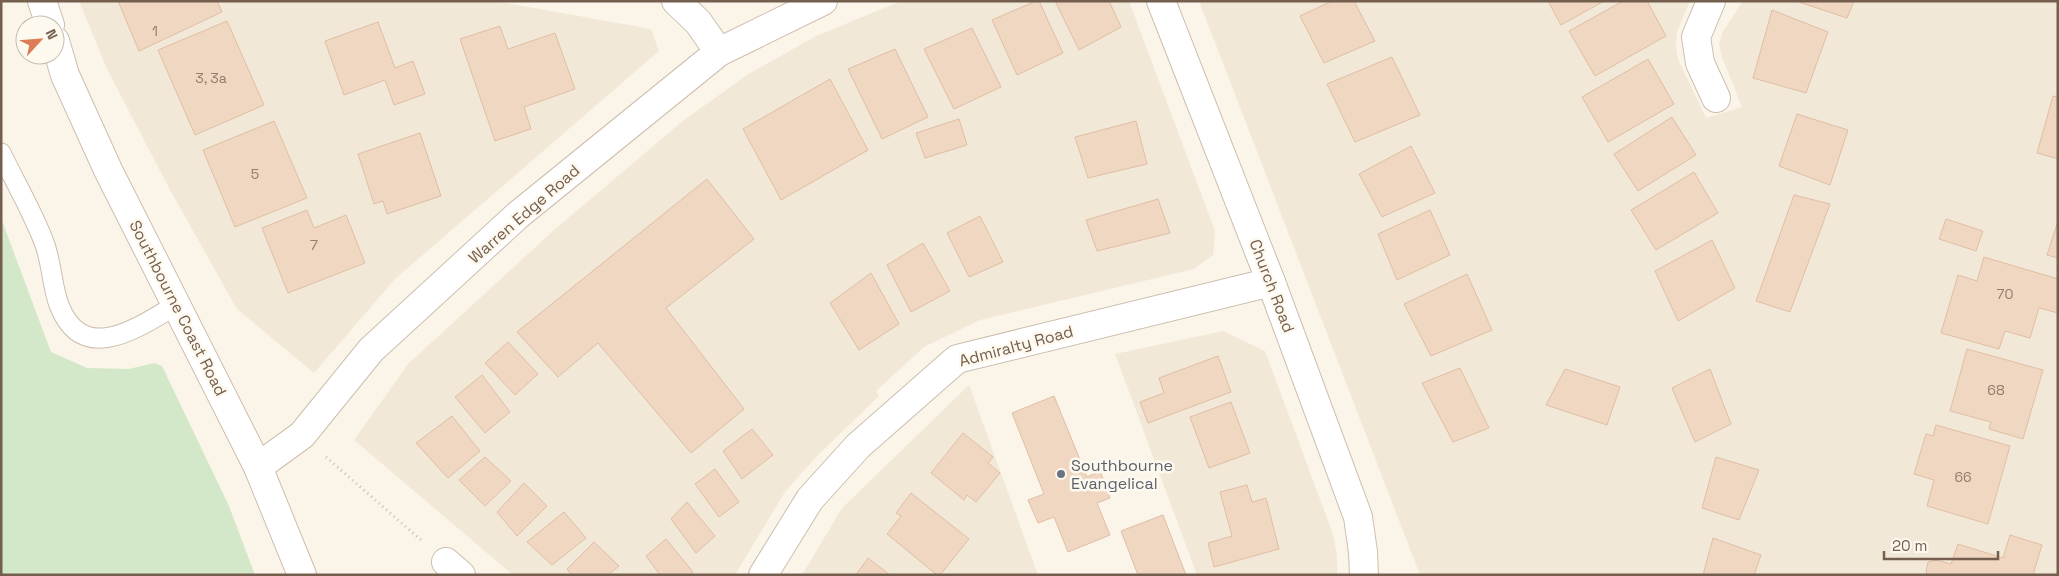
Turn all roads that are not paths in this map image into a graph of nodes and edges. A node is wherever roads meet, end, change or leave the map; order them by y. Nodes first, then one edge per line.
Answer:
1 (42, 1) edge
2 (676, 1) edge
3 (823, 1) edge
4 (1161, 1) edge
5 (1711, 1) edge
6 (47, 15) edge
7 (719, 52) junction
8 (62, 65) edge
9 (1716, 98) dead end
10 (1, 153) edge
11 (1270, 282) junction
12 (176, 305) junction
13 (258, 467) junction
14 (302, 575) edge
15 (763, 575) edge
16 (1364, 575) edge

1 - 6 street
2 - 7 street
3 - 7 street, Warren Edge Road
4 - 11 street, Church Road
5 - 9 street
7 - 13 street, Warren Edge Road
8 - 12 street, Southbourne Coast Road
10 - 12 lane
11 - 15 street, Admiralty Road
11 - 16 street, Church Road
12 - 13 street, Southbourne Coast Road
13 - 14 street, Southbourne Coast Road

